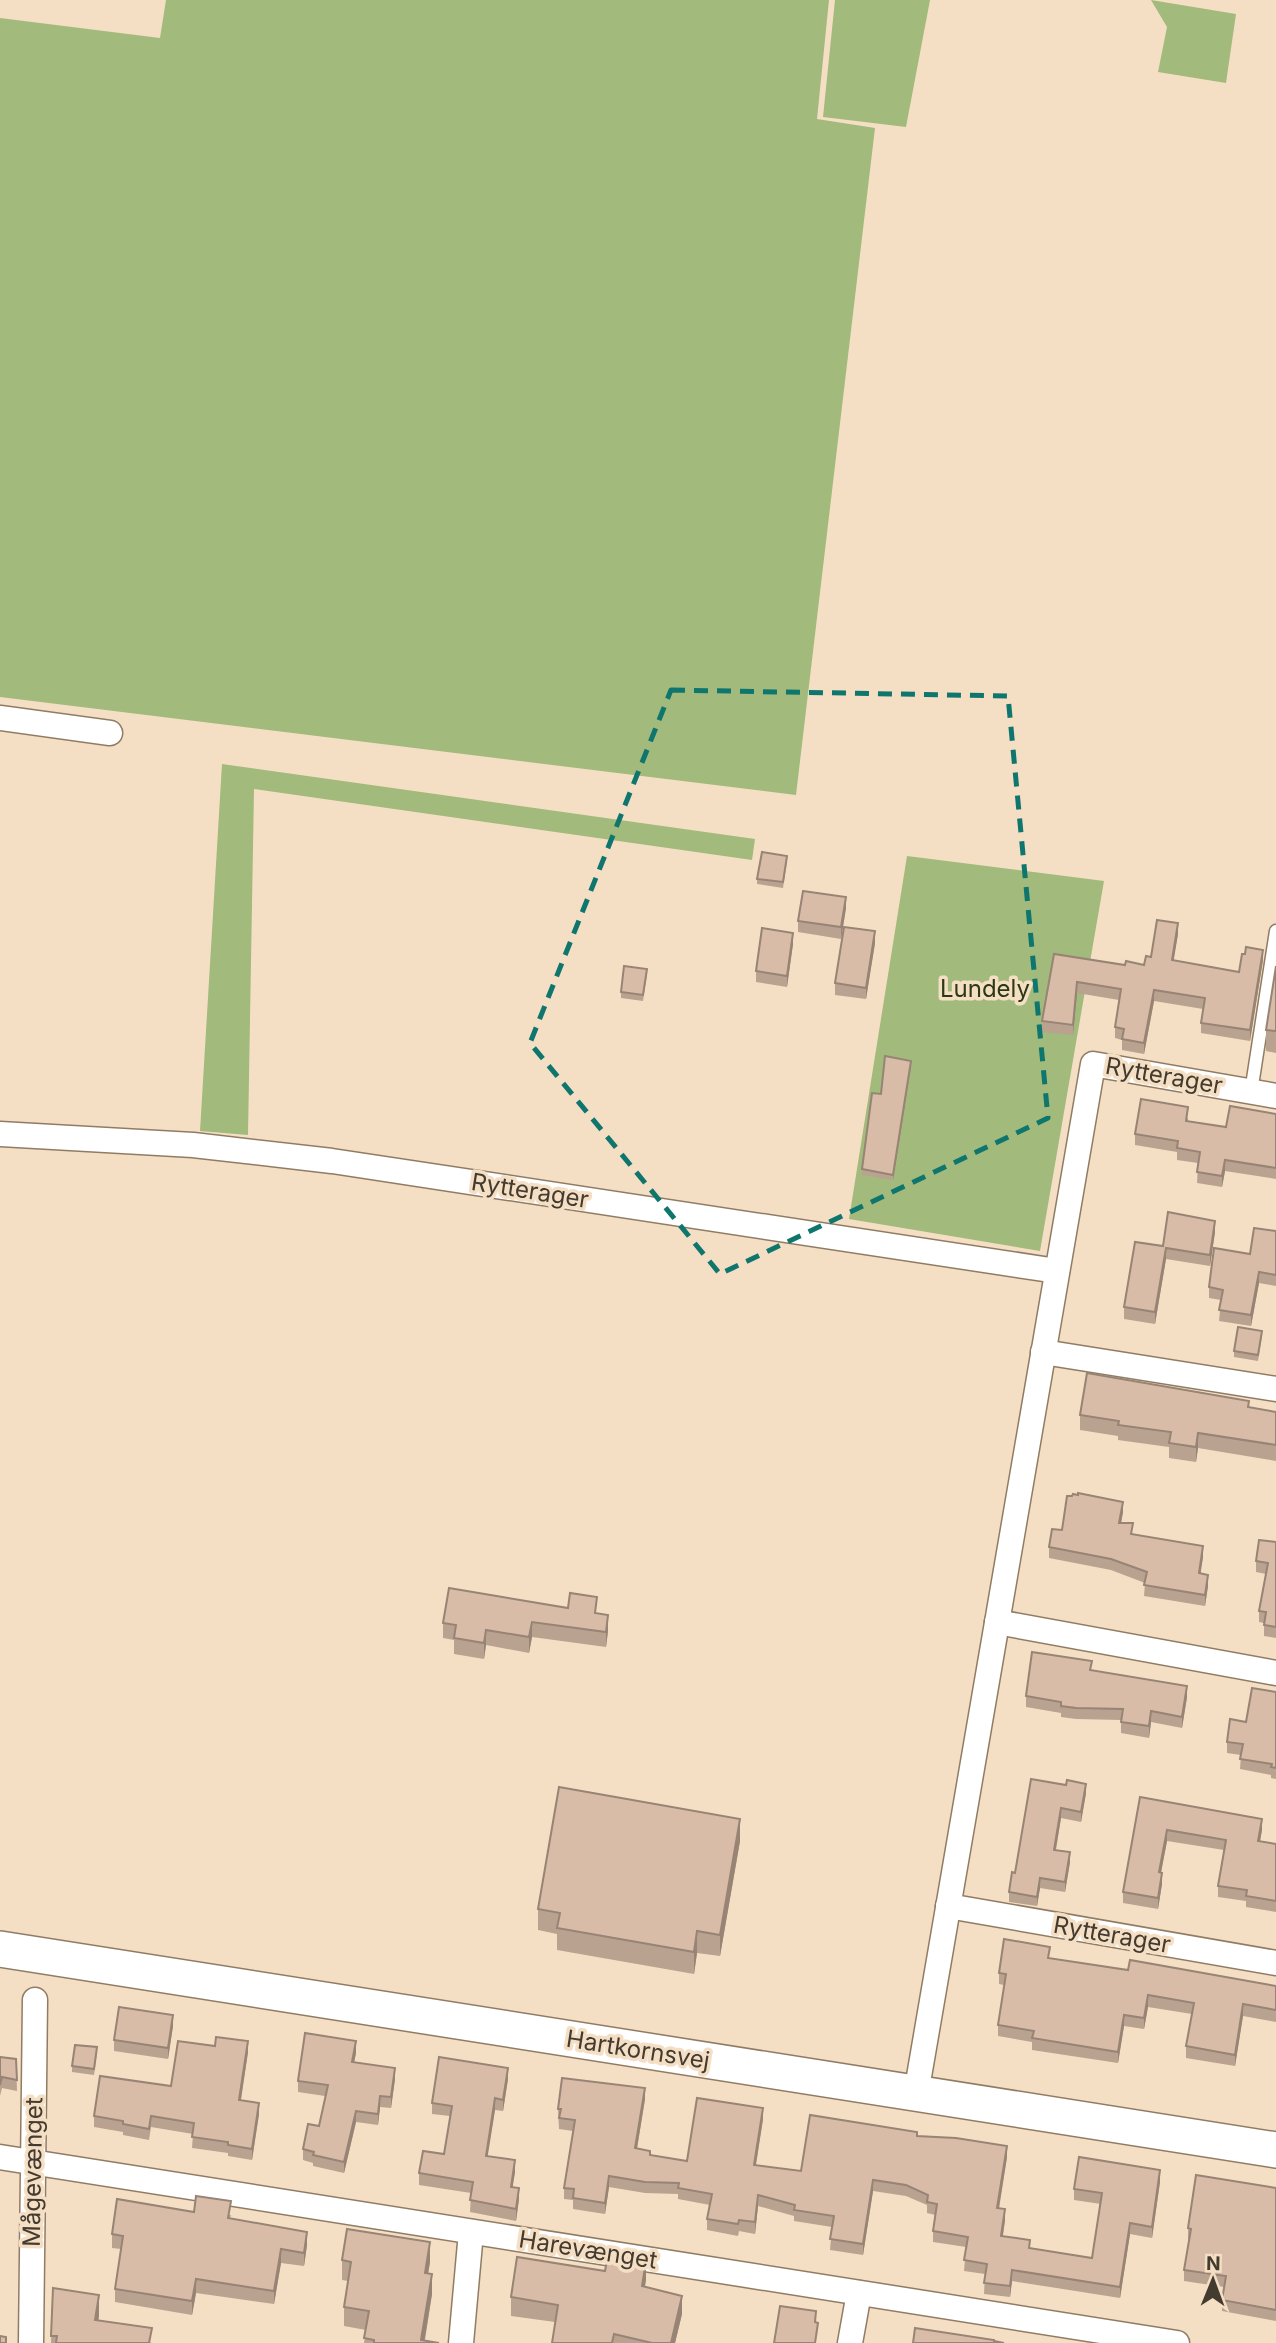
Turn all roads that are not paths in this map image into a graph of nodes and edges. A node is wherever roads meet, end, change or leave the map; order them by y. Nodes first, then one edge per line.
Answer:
1 (0, 718) edge
2 (110, 733) dead end
3 (1276, 931) edge
4 (1251, 1091) junction
5 (1276, 1096) edge
6 (0, 1134) edge
7 (1057, 1271) junction
8 (1043, 1352) junction
9 (1276, 1389) edge
10 (997, 1622) junction
11 (1276, 1673) edge
12 (948, 1906) junction
13 (0, 1948) edge
14 (1276, 1964) edge
15 (35, 2000) dead end
16 (916, 2094) junction
17 (1276, 2150) edge
18 (0, 2157) edge
19 (32, 2163) junction
20 (471, 2232) junction
21 (859, 2293) junction
22 (32, 2343) edge
23 (461, 2343) edge
24 (850, 2343) edge
25 (1175, 2343) edge

1 - 2 street
3 - 4 lane
4 - 5 street, Rytterager
4 - 7 street, Rytterager
6 - 7 street, Rytterager
7 - 8 street, Rytterager
8 - 9 street
8 - 10 street, Rytterager
10 - 11 street
10 - 12 street, Rytterager
12 - 14 street, Rytterager
12 - 16 street, Rytterager
13 - 16 street, Hartkornsvej
15 - 19 street, Mågevænget
16 - 17 street, Hartkornsvej
18 - 19 street, Harevænget
19 - 20 street, Harevænget
19 - 22 street, Mågevænget
20 - 21 street, Harevænget
20 - 23 street
21 - 24 street
21 - 25 street, Harevænget

